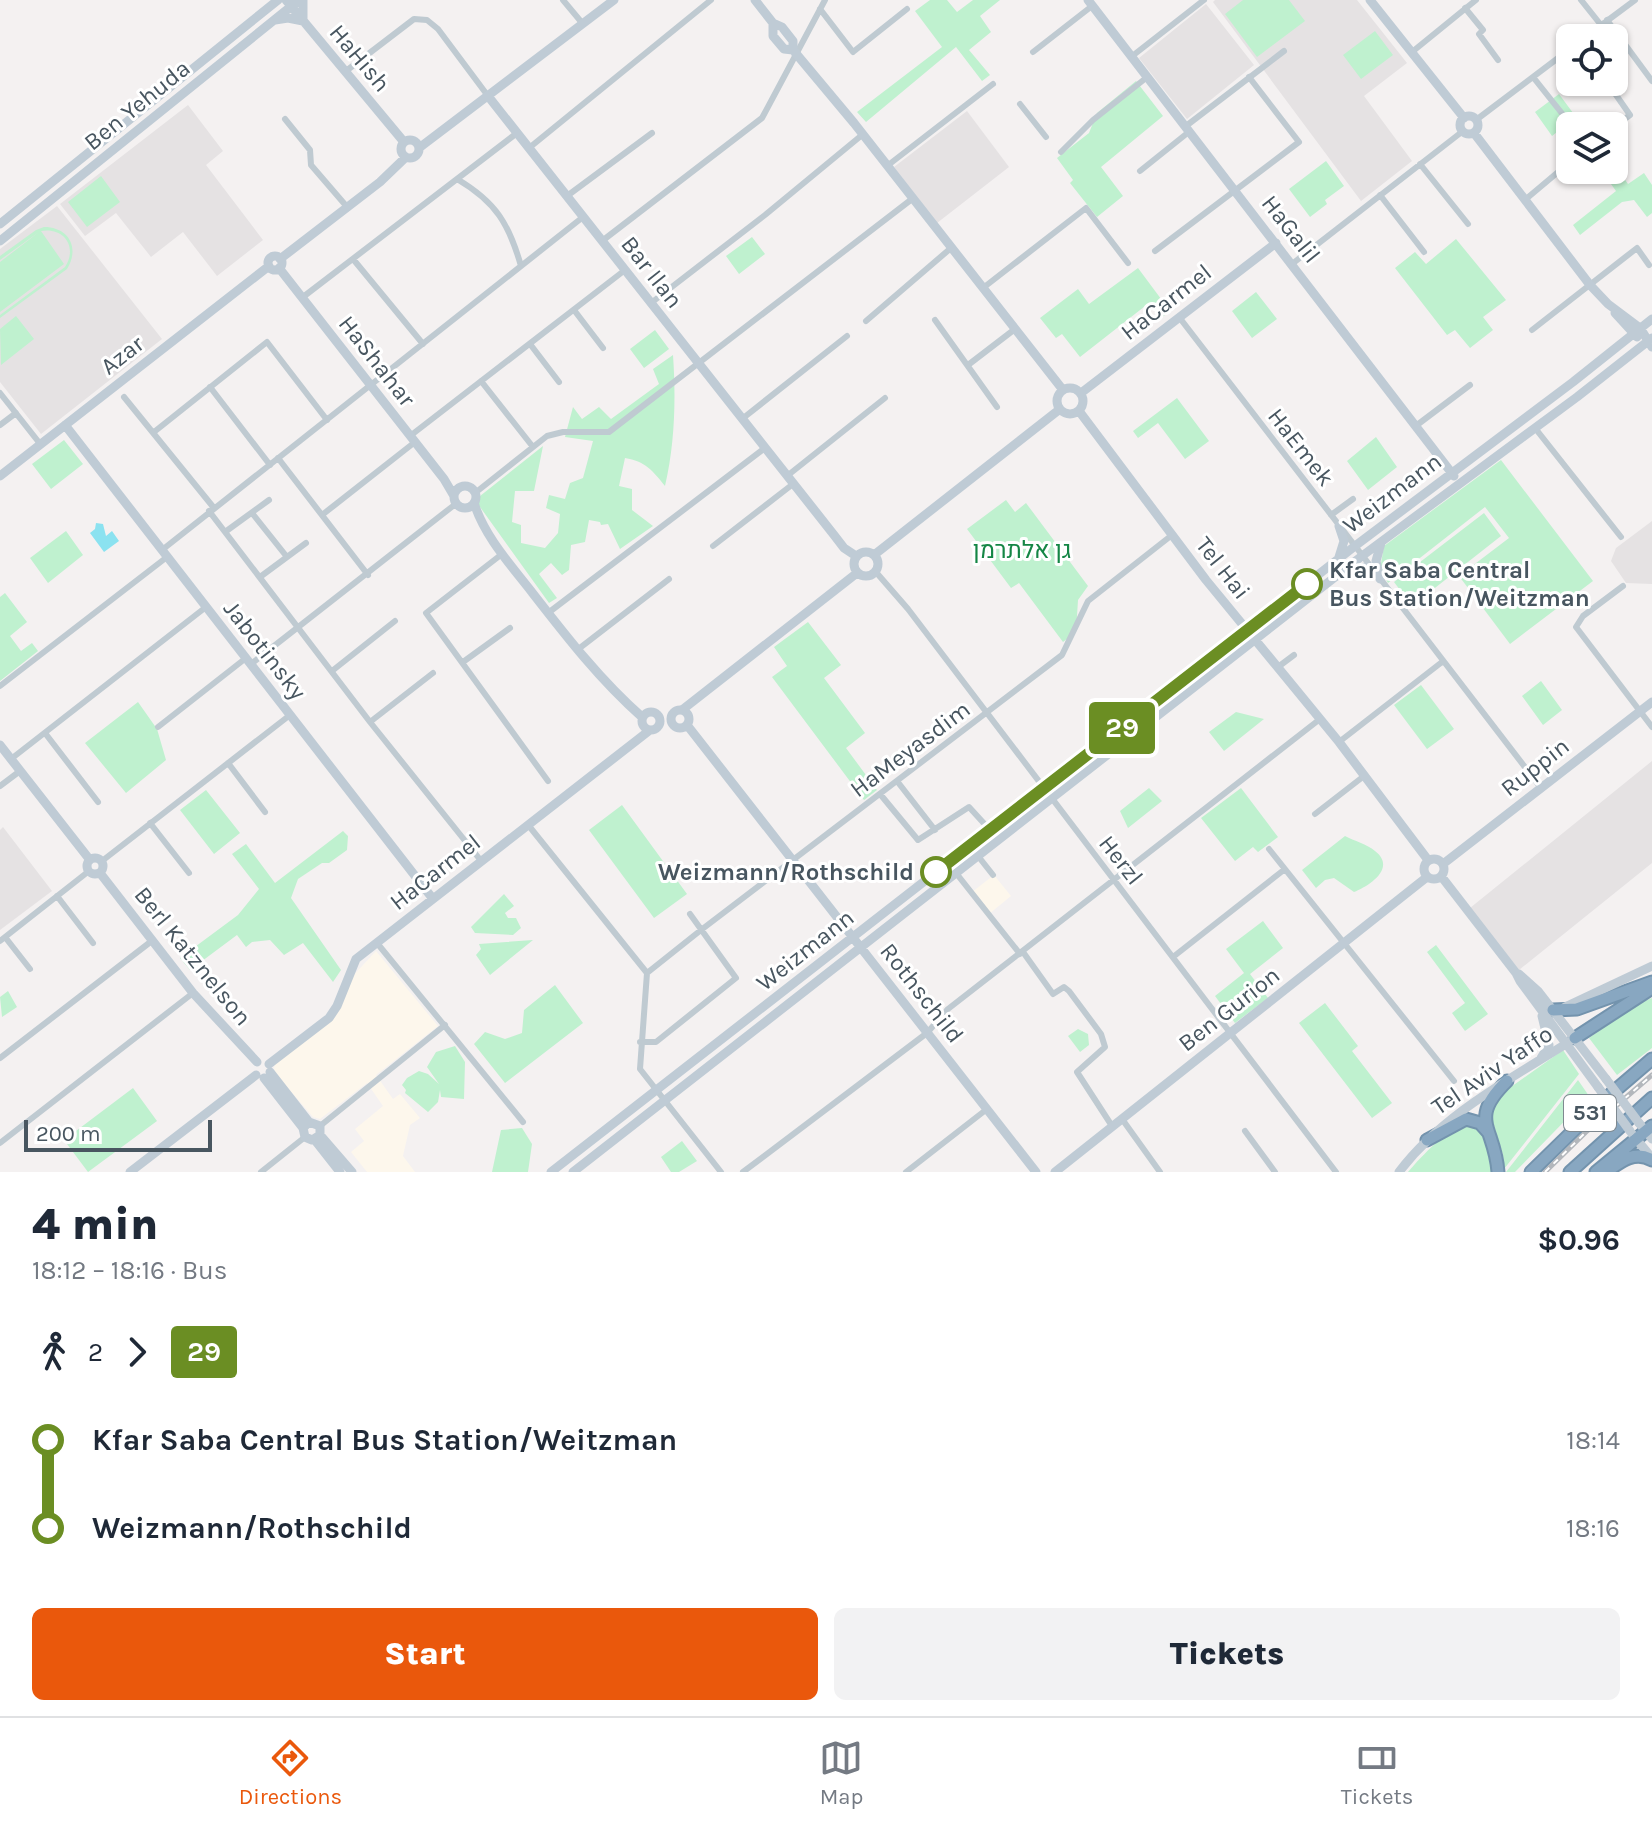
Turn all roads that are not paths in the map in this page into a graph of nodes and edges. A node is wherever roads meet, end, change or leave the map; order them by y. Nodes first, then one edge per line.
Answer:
1 (278, 0) edge
2 (563, 0) edge
3 (614, 0) edge
4 (711, 0) edge
5 (755, 0) edge
6 (825, 0) edge
7 (1204, 0) edge
8 (1370, 0) edge
9 (1476, 0) edge
10 (1581, 0) edge
11 (1635, 0) edge
12 (295, 2) edge
13 (1090, 3) edge
14 (1194, 3) edge
15 (1465, 8) junction
16 (820, 9) junction
17 (907, 9) dead end
18 (272, 21) junction
19 (303, 21) junction
20 (1604, 23) junction
21 (583, 24) junction
22 (1284, 51) dead end
23 (1033, 52) dead end
24 (1412, 52) junction
25 (795, 53) junction
26 (1131, 58) junction
27 (1498, 60) dead end
28 (1556, 60) edge
29 (346, 71) junction
30 (1249, 77) junction
31 (1533, 77) junction
32 (1146, 78) junction
33 (1652, 81) edge
34 (993, 84) dead end
35 (488, 96) junction
36 (1020, 104) dead end
37 (1561, 112) edge
38 (1464, 118) junction
39 (285, 119) dead end
40 (1476, 120) junction
41 (1188, 129) junction
42 (1468, 132) junction
43 (517, 133) junction
44 (652, 133) dead end
45 (862, 135) junction
46 (1046, 137) dead end
47 (404, 142) junction
48 (419, 148) junction
49 (529, 148) junction
50 (1061, 152) dead end
51 (406, 157) junction
52 (1420, 164) junction
53 (887, 166) junction
54 (1140, 171) dead end
55 (1556, 174) edge
56 (457, 179) junction
57 (1235, 190) junction
58 (1380, 195) junction
59 (567, 196) junction
60 (912, 199) junction
61 (1526, 199) junction
62 (348, 208) junction
63 (583, 217) junction
64 (0, 224) edge
65 (1468, 224) dead end
66 (0, 241) edge
67 (602, 241) junction
68 (1276, 243) junction
69 (951, 248) junction
70 (1155, 251) dead end
71 (1424, 252) dead end
72 (353, 259) junction
73 (1128, 263) dead end
74 (276, 264) junction
75 (1292, 264) junction
76 (1649, 265) dead end
77 (521, 266) junction
78 (625, 270) junction
79 (1590, 285) junction
80 (983, 288) junction
81 (303, 297) junction
82 (651, 303) junction
83 (1608, 304) junction
84 (574, 310) junction
85 (1179, 317) junction
86 (1652, 319) edge
87 (935, 320) dead end
88 (866, 321) dead end
89 (1621, 321) junction
90 (1015, 329) junction
91 (1532, 330) dead end
92 (1637, 331) junction
93 (847, 336) dead end
94 (1651, 342) edge
95 (1622, 343) junction
96 (423, 344) junction
97 (530, 344) junction
98 (603, 348) dead end
99 (698, 363) junction
100 (968, 365) junction
101 (481, 381) junction
102 (559, 382) dead end
103 (371, 385) junction
104 (1470, 385) dead end
105 (210, 387) junction
106 (1063, 390) junction
107 (0, 393) edge
108 (1081, 393) junction
109 (124, 397) dead end
110 (885, 398) dead end
111 (997, 407) dead end
112 (1060, 409) junction
113 (1079, 411) junction
114 (16, 413) junction
115 (742, 419) junction
116 (327, 420) junction
117 (0, 425) edge
118 (65, 425) junction
119 (1417, 425) junction
120 (1535, 428) junction
121 (154, 432) junction
122 (413, 439) junction
123 (41, 445) junction
124 (533, 447) junction
125 (765, 448) junction
126 (278, 458) junction
127 (270, 465) junction
128 (1453, 473) junction
129 (0, 476) edge
130 (444, 479) junction
131 (790, 480) junction
132 (1457, 485) junction
133 (461, 487) junction
134 (474, 498) junction
135 (1353, 499) dead end
136 (269, 500) dead end
137 (458, 504) junction
138 (212, 510) junction
139 (252, 513) junction
140 (322, 515) junction
141 (1331, 515) junction
142 (483, 525) junction
143 (1339, 526) junction
144 (225, 532) junction
145 (1172, 535) junction
146 (1621, 537) dead end
147 (1382, 540) junction
148 (306, 543) dead end
149 (713, 546) dead end
150 (1355, 546) junction
151 (164, 553) junction
152 (502, 554) junction
153 (874, 555) junction
154 (856, 556) junction
155 (1362, 556) junction
156 (287, 557) junction
157 (1337, 561) junction
158 (1344, 570) junction
159 (875, 571) junction
160 (857, 573) junction
161 (368, 575) junction
162 (1377, 576) junction
163 (260, 577) junction
164 (669, 579) dead end
165 (1623, 586) dead end
166 (206, 607) junction
167 (548, 613) junction
168 (395, 621) dead end
169 (299, 627) junction
170 (1272, 627) junction
171 (510, 628) dead end
172 (1243, 634) junction
173 (1255, 640) junction
174 (577, 650) junction
175 (1294, 655) dead end
176 (1270, 657) junction
177 (248, 661) junction
178 (463, 662) junction
179 (1442, 662) junction
180 (1278, 667) junction
181 (332, 671) junction
182 (433, 673) dead end
183 (0, 686) edge
184 (1652, 702) edge
185 (678, 711) junction
186 (1640, 711) junction
187 (987, 713) junction
188 (657, 714) junction
189 (290, 715) junction
190 (642, 717) junction
191 (1320, 719) junction
192 (370, 722) junction
193 (673, 725) junction
194 (687, 725) junction
195 (158, 727) dead end
196 (1652, 727) edge
197 (654, 729) junction
198 (45, 733) junction
199 (1339, 742) junction
200 (0, 745) edge
201 (11, 759) junction
202 (228, 763) junction
203 (20, 771) junction
204 (1364, 776) junction
205 (548, 781) dead end
206 (897, 781) junction
207 (0, 786) edge
208 (1541, 788) junction
209 (1043, 789) junction
210 (880, 794) junction
211 (1051, 799) junction
212 (98, 802) dead end
213 (265, 812) dead end
214 (1315, 814) dead end
215 (150, 823) junction
216 (529, 826) junction
217 (935, 830) junction
218 (990, 830) junction
219 (1269, 849) dead end
220 (978, 856) junction
221 (792, 860) junction
222 (1428, 860) junction
223 (102, 861) joint
224 (482, 862) junction
225 (1443, 864) junction
226 (93, 868) junction
227 (1285, 869) junction
228 (189, 873) dead end
229 (956, 873) junction
230 (993, 875) dead end
231 (1441, 876) junction
232 (1427, 877) junction
233 (1114, 880) junction
234 (57, 896) junction
235 (433, 899) junction
236 (690, 914) dead end
237 (701, 930) junction
238 (853, 937) junction
239 (2, 939) edge
240 (153, 940) junction
241 (93, 943) dead end
242 (377, 943) junction
243 (1344, 943) junction
244 (861, 947) junction
245 (1022, 953) junction
246 (1173, 957) junction
247 (1652, 966) edge
248 (30, 969) dead end
249 (647, 973) junction
250 (1516, 973) junction
251 (1652, 982) edge
252 (1652, 988) edge
253 (193, 993) junction
254 (1538, 1005) junction
255 (1551, 1008) junction
256 (445, 1025) junction
257 (1231, 1032) junction
258 (927, 1033) junction
259 (1571, 1040) junction
260 (640, 1042) junction
261 (0, 1058) edge
262 (1652, 1059) edge
263 (1540, 1060) junction
264 (265, 1072) junction
265 (1454, 1081) dead end
266 (1507, 1081) junction
267 (656, 1091) junction
268 (1652, 1098) edge
269 (664, 1101) junction
270 (987, 1109) junction
271 (1122, 1119) junction
272 (523, 1122) dead end
273 (1112, 1126) junction
274 (312, 1131) junction
275 (1245, 1131) dead end
276 (1643, 1132) edge
277 (1491, 1137) junction
278 (1427, 1140) junction
279 (0, 1143) edge
280 (1652, 1159) edge
281 (130, 1172) edge
282 (261, 1172) edge
283 (340, 1172) edge
284 (352, 1172) edge
285 (551, 1172) edge
286 (573, 1172) edge
287 (721, 1172) edge
288 (743, 1172) edge
289 (906, 1172) edge
290 (1038, 1172) edge
291 (1046, 1172) edge
292 (1055, 1172) edge
293 (1160, 1172) edge
294 (1275, 1172) edge
295 (1336, 1172) edge
296 (1399, 1172) edge
297 (1498, 1172) edge
298 (1531, 1172) edge
299 (1570, 1172) edge
300 (1596, 1172) edge
301 (1606, 1172) edge

1 - 64 street, Ben Yehuda
2 - 21 street
3 - 21 street
4 - 49 street
5 - 25 street
6 - 16 street
7 - 14 street
8 - 24 street
9 - 15 street
10 - 20 street
11 - 20 street
12 - 18 street, Ben Yehuda
12 - 19 street, HaHish
13 - 23 street
13 - 26 street, HaGalil
14 - 26 street
15 - 24 street
15 - 27 street
16 - 17 street
16 - 25 street
18 - 19 street
18 - 66 street, Ben Yehuda
19 - 29 street, HaHish
20 - 33 street
21 - 35 street
22 - 30 street
24 - 38 street
25 - 45 street
25 - 67 street
26 - 32 street, HaGalil
28 - 31 street
29 - 35 street, Bar Ilan
29 - 47 street, HaHish
30 - 41 street
30 - 57 street
31 - 37 street
31 - 40 street
32 - 41 street, HaGalil
32 - 50 street
34 - 53 street
35 - 43 street, Bar Ilan
35 - 48 street
36 - 46 street
38 - 40 street
38 - 42 street
39 - 62 street
40 - 42 street
41 - 54 street
41 - 57 street, HaGalil
42 - 52 street
42 - 61 street
43 - 49 street, Bar Ilan
43 - 56 street
44 - 59 street
45 - 53 street
45 - 82 street
47 - 48 street
47 - 51 street
48 - 51 street
49 - 59 street, Bar Ilan
51 - 62 street, Azar
52 - 58 street
52 - 65 street
53 - 60 street
55 - 61 street
56 - 72 street
56 - 77 street
57 - 68 street, HaGalil
57 - 70 street
58 - 71 street
58 - 75 street
59 - 63 street, Bar Ilan
60 - 69 street
60 - 99 street
61 - 79 street
62 - 74 street, Azar
63 - 67 street, Bar Ilan
63 - 77 street
67 - 78 street, Bar Ilan
68 - 75 street, HaGalil
68 - 85 street, HaCarmel
69 - 80 street
69 - 88 street
72 - 81 street
72 - 96 street
73 - 80 street
74 - 81 street, HaShahar
74 - 118 street, Azar
75 - 119 street, HaGalil
76 - 79 street
77 - 96 street
78 - 82 street, Bar Ilan
78 - 84 street
79 - 83 street
79 - 91 street
80 - 90 street
81 - 103 street, HaShahar
82 - 99 street, Bar Ilan
83 - 89 street
83 - 92 street
84 - 97 street
84 - 98 street
85 - 108 street, HaCarmel
85 - 141 street, HaEmek
86 - 92 street, Weizmann
87 - 100 street
89 - 92 street
89 - 95 street
90 - 100 street
90 - 106 street
92 - 94 street
92 - 95 street, Weizmann
93 - 115 street
94 - 120 street, Weizmann
95 - 128 street, Weizmann
96 - 103 street
97 - 101 street
97 - 102 street
99 - 115 street, Bar Ilan
99 - 124 street
100 - 111 street
101 - 122 street
101 - 124 street
103 - 116 street
103 - 122 street, HaShahar
104 - 119 street
105 - 116 street
105 - 121 street
105 - 127 street
106 - 108 street
106 - 112 street
107 - 114 street
108 - 113 street
109 - 121 street
110 - 131 street
112 - 113 street
112 - 153 street
113 - 145 street, Tel Hai
114 - 117 street
114 - 123 street
115 - 125 street, Bar Ilan
116 - 126 street
118 - 123 street, Azar
118 - 151 street, Jabotinsky
119 - 128 street, HaGalil
120 - 132 street, Weizmann
120 - 146 street
121 - 138 street
122 - 130 street, HaShahar
122 - 140 street
123 - 129 street, Azar
124 - 134 street
125 - 131 street, Bar Ilan
125 - 167 street
126 - 127 street
126 - 140 street
127 - 138 street
128 - 132 street, HaGalil
128 - 150 street, Weizmann
130 - 133 street, HaShahar
130 - 137 street, HaShahar
131 - 149 street
131 - 154 street, Bar Ilan
132 - 147 street, Weizmann
133 - 134 street, HaShahar
133 - 137 street
134 - 137 street
134 - 142 street, HaShahar
135 - 141 street
136 - 139 street
137 - 142 street, HaShahar
137 - 161 street
138 - 144 street
138 - 151 street
139 - 144 street
139 - 156 street
140 - 161 street
141 - 143 street, HaEmek
142 - 152 street, HaShahar
143 - 150 street, HaEmek
143 - 157 street
144 - 163 street
145 - 172 street, Tel Hai
145 - 187 street, HaMeyasdim
147 - 155 street, Weizmann
147 - 162 street
148 - 156 street
150 - 155 street, HaEmek
150 - 157 street, Weizmann
151 - 166 street, Jabotinsky
151 - 183 street
152 - 167 street, HaShahar
152 - 178 street
153 - 154 street
153 - 159 street
154 - 160 street
155 - 158 street, Weizmann
155 - 162 street, HaEmek
156 - 163 street
157 - 172 street, Weizmann
158 - 162 street
158 - 170 street, Weizmann
159 - 160 street
159 - 187 street, Herzl
160 - 185 street
161 - 169 street
162 - 179 street, HaEmek
163 - 169 street
164 - 174 street
165 - 186 street
166 - 177 street, Jabotinsky
166 - 198 street
167 - 174 street, HaShahar
168 - 181 street
169 - 177 street
169 - 181 street
170 - 173 street, Weizmann
170 - 176 street
171 - 178 street
172 - 173 street, Tel Hai
172 - 209 street, Weizmann
173 - 176 street, Tel Hai
173 - 211 street, Weizmann
174 - 190 street, HaShahar
175 - 180 street
176 - 180 street, Tel Hai
177 - 189 street, Jabotinsky
177 - 195 street
178 - 205 street
179 - 199 street
179 - 208 street, HaEmek
180 - 191 street, Tel Hai
181 - 192 street
182 - 192 street
184 - 186 street, Ruppin
185 - 188 street
185 - 193 street
185 - 194 street
186 - 196 street
186 - 208 street, Ruppin
187 - 206 street, HaMeyasdim
187 - 209 street, Herzl
188 - 190 street
188 - 197 street
189 - 202 street
189 - 235 street, Jabotinsky
190 - 197 street
191 - 199 street, Tel Hai
191 - 233 street
192 - 224 street
193 - 194 street
193 - 197 street
194 - 221 street, Rothschild
197 - 216 street, HaCarmel
198 - 201 street
198 - 212 street
199 - 204 street, Tel Hai
200 - 201 street, Berl Katznelson
201 - 203 street, Berl Katznelson
202 - 213 street
202 - 215 street
203 - 207 street
203 - 226 street, Berl Katznelson
204 - 214 street
204 - 222 street, Tel Hai
206 - 210 street, HaMeyasdim
206 - 217 street
208 - 225 street, Ruppin
209 - 211 street, Herzl
209 - 218 street, Weizmann
210 - 217 street
210 - 221 street, HaMeyasdim
211 - 220 street, Weizmann
211 - 233 street, Herzl
215 - 223 street
215 - 228 street
216 - 224 street, HaCarmel
216 - 249 street
217 - 218 street
218 - 238 street, Weizmann
219 - 227 street
220 - 229 street, Weizmann
220 - 230 street
221 - 237 street, HaMeyasdim
221 - 238 street, Rothschild
222 - 225 street
222 - 232 street
223 - 226 street
224 - 235 street, HaCarmel
225 - 231 street
226 - 234 street
226 - 240 street, Berl Katznelson
227 - 243 street
227 - 246 street
229 - 244 street, Weizmann
229 - 245 street
231 - 232 street
231 - 250 street
232 - 243 street, Ben Gurion
233 - 245 street
233 - 246 street, Herzl
234 - 239 street
234 - 241 street
235 - 242 street, HaCarmel
236 - 237 street
237 - 249 street, HaMeyasdim
237 - 260 street
238 - 244 street, Rothschild
238 - 267 street, Weizmann
239 - 248 street
240 - 253 street, Berl Katznelson
240 - 261 street
242 - 256 street
242 - 264 street, HaCarmel
243 - 257 street, Ben Gurion
243 - 265 street
244 - 258 street, Rothschild
244 - 269 street, Weizmann
245 - 258 street
245 - 273 street
246 - 257 street, Herzl
247 - 255 street
249 - 260 street
250 - 254 street
250 - 255 street
251 - 255 highway
252 - 259 highway
253 - 264 street, Berl Katznelson
253 - 279 street
254 - 259 street
254 - 263 street
255 - 259 street
256 - 272 street
256 - 274 street
257 - 271 street, Ben Gurion
257 - 295 street, Herzl
258 - 270 street, Rothschild
258 - 288 street
259 - 263 street, Tel Aviv Yaffo
259 - 276 street, bridge
259 - 276 street, bridge
260 - 267 street
262 - 298 highway, 531
263 - 266 street, Tel Aviv Yaffo
264 - 274 street
264 - 281 street, HaCarmel
266 - 277 highway
266 - 278 street, Tel Aviv Yaffo
267 - 269 street
267 - 285 street, Weizmann
268 - 299 highway, 531
269 - 286 street, Weizmann
269 - 287 street
270 - 289 street
270 - 290 street, Rothschild
271 - 273 street, Ben Gurion
271 - 293 street
273 - 292 street, Ben Gurion
274 - 282 street
274 - 283 street
274 - 284 street
275 - 294 street
276 - 280 street
276 - 300 highway
277 - 278 highway
277 - 297 highway
278 - 296 street, Tel Aviv Yaffo
280 - 301 highway
290 - 291 street

